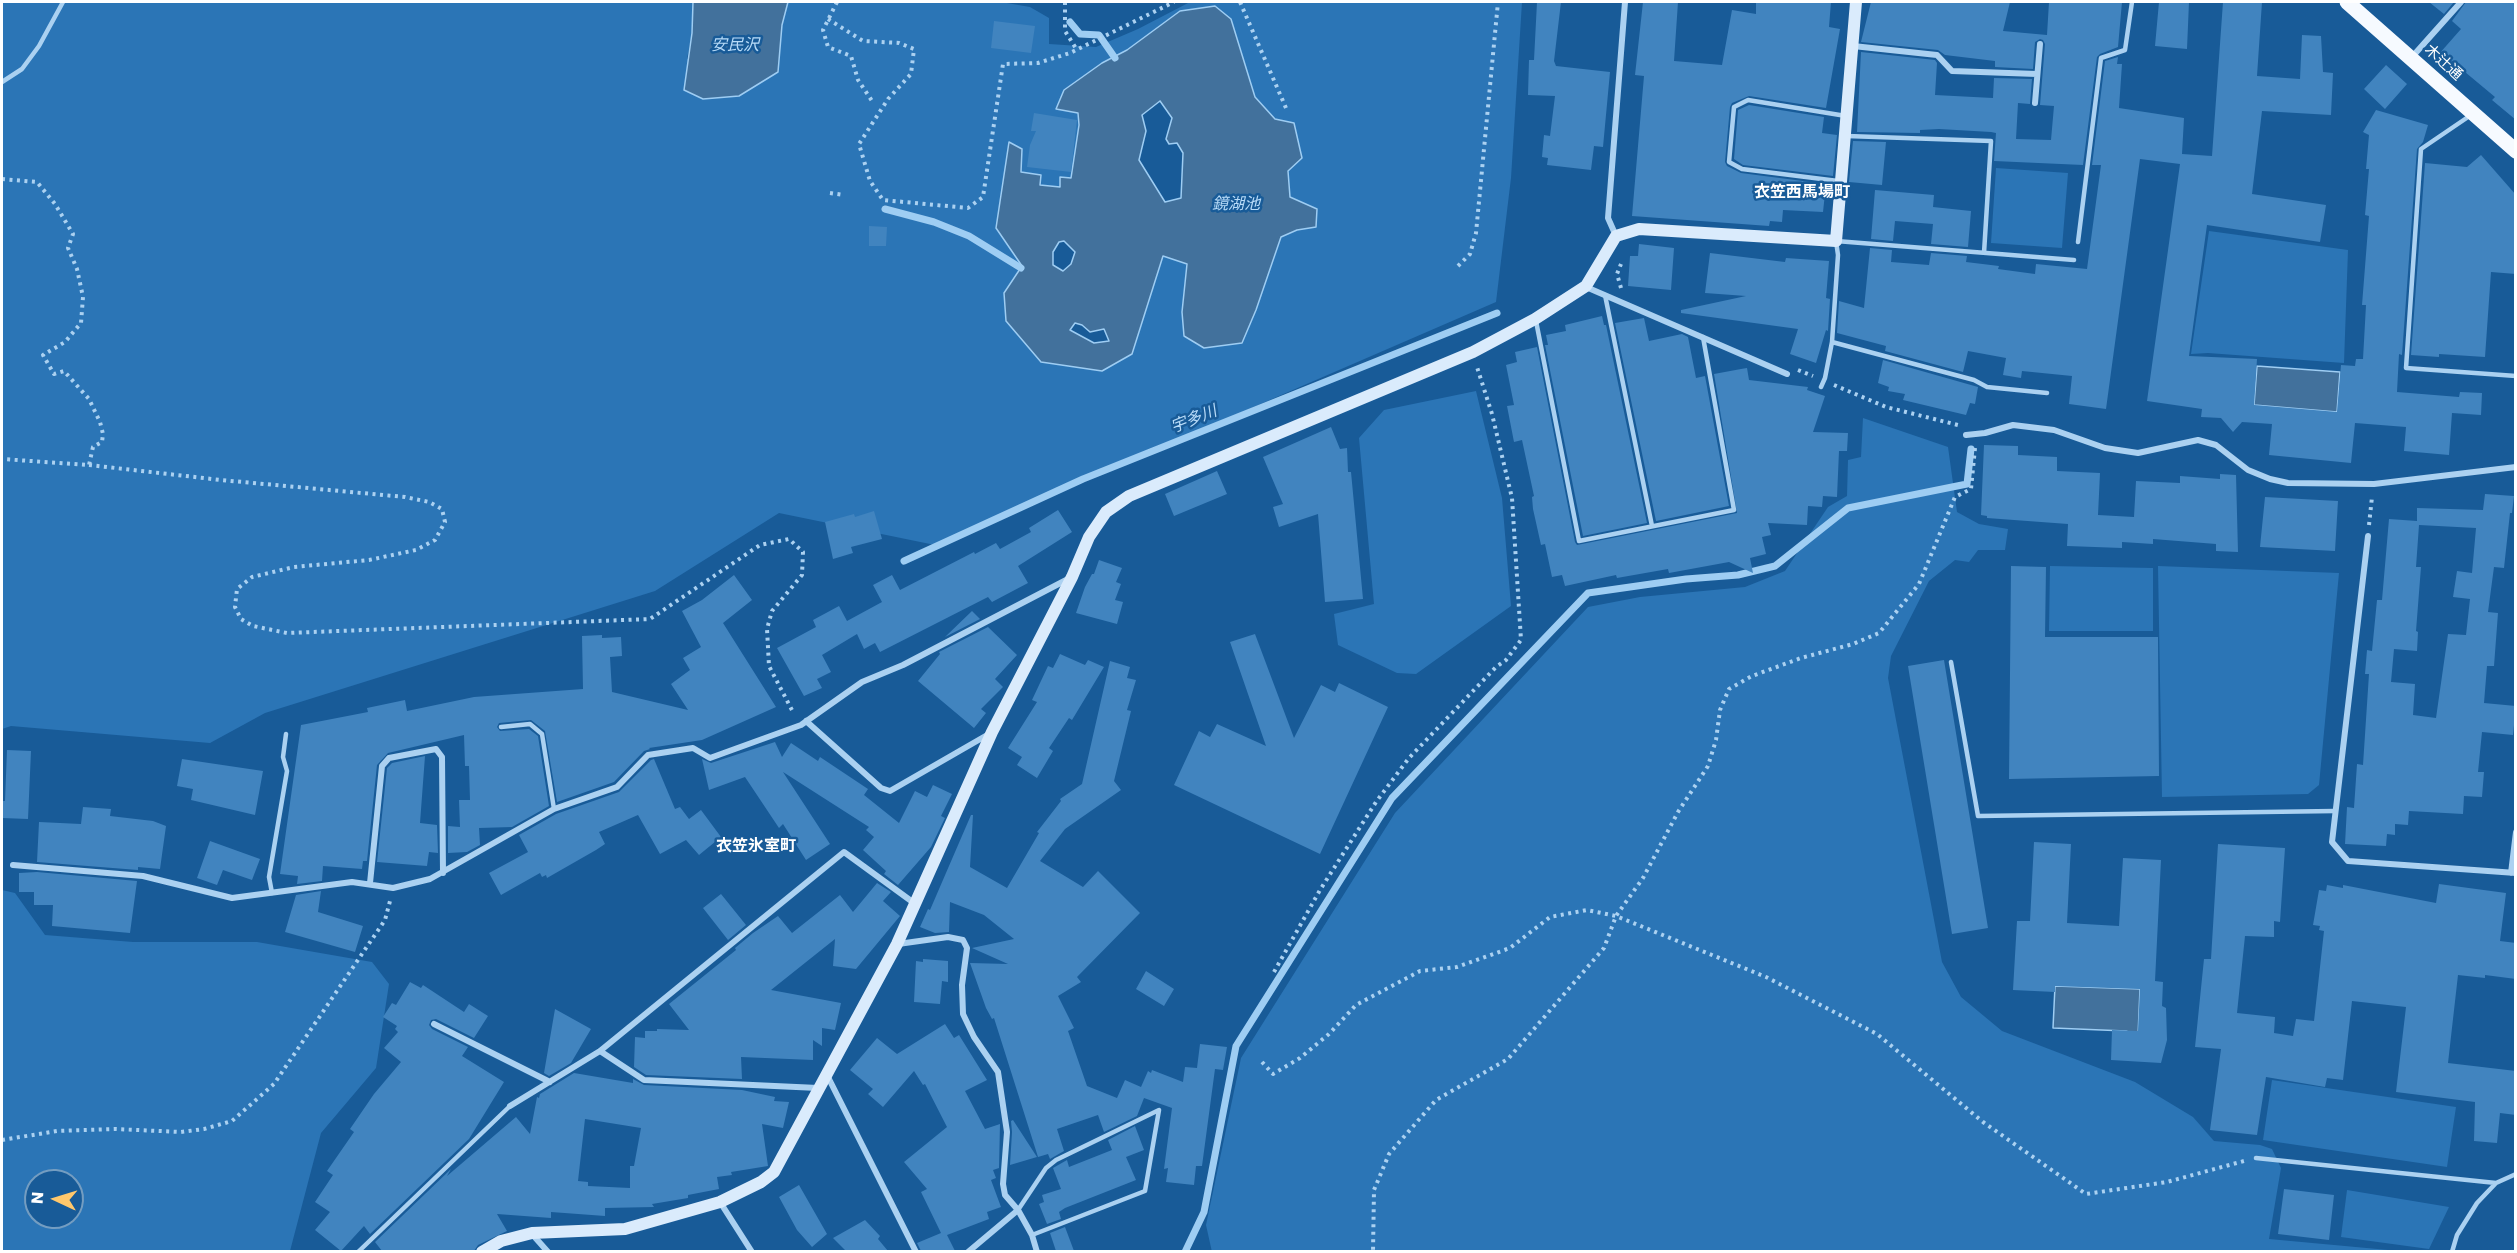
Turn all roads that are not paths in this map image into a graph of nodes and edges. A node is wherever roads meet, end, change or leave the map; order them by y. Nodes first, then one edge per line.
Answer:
1 (63, 2) edge
2 (1625, 2) edge
3 (1856, 2) edge
4 (2132, 2) edge
5 (2347, 2) edge
6 (2461, 2) edge
7 (2040, 44) dead end
8 (1852, 45) junction
9 (2411, 58) junction
10 (2037, 74) junction
11 (2, 82) edge
12 (2035, 103) dead end
13 (2473, 113) junction
14 (1846, 116) junction
15 (1845, 136) junction
16 (2516, 151) edge
17 (1841, 182) junction
18 (1616, 236) junction
19 (1836, 241) junction
20 (2078, 242) dead end
21 (1984, 253) junction
22 (2074, 260) dead end
23 (1586, 286) junction
24 (1605, 295) junction
25 (1536, 319) junction
26 (1703, 337) junction
27 (1832, 342) junction
28 (1787, 374) dead end
29 (2516, 376) edge
30 (1821, 387) dead end
31 (2047, 393) dead end
32 (1966, 435) dead end
33 (2516, 467) edge
34 (1652, 526) junction
35 (2368, 536) road end
36 (1072, 577) junction
37 (1951, 662) dead end
38 (804, 723) junction
39 (501, 727) dead end
40 (992, 732) junction
41 (286, 734) dead end
42 (554, 809) junction
43 (2335, 811) junction
44 (2516, 832) edge
45 (13, 865) dead end
46 (443, 873) junction
47 (2513, 873) edge
48 (370, 883) junction
49 (272, 893) junction
50 (914, 903) junction
51 (897, 944) junction
52 (434, 1024) dead end
53 (600, 1051) junction
54 (826, 1074) junction
55 (550, 1082) junction
56 (819, 1088) junction
57 (510, 1106) joint
58 (2256, 1158) road end
59 (2516, 1174) edge
60 (2496, 1183) junction
61 (720, 1202) junction
62 (1018, 1210) junction
63 (532, 1233) junction
64 (1032, 1235) junction
65 (358, 1251) edge
66 (482, 1251) edge
67 (548, 1251) edge
68 (752, 1251) edge
69 (916, 1251) edge
70 (968, 1251) edge
71 (1037, 1251) edge
72 (2452, 1251) edge

1 - 11 lane
2 - 18 street
3 - 8 street
4 - 20 lane
5 - 9 main road, 木辻通
6 - 9 street
7 - 10 street
8 - 10 street
8 - 14 street
9 - 13 main road, 木辻通
10 - 12 street
13 - 16 main road, 木辻通
13 - 29 lane
14 - 15 street
14 - 17 lane
15 - 17 street
15 - 21 lane
17 - 19 street
18 - 19 street
18 - 23 street
19 - 21 lane
19 - 27 lane
21 - 22 lane
23 - 24 street
23 - 25 street
24 - 26 street
24 - 34 lane
25 - 34 lane
25 - 36 street
26 - 28 street
26 - 34 lane
27 - 30 lane
27 - 31 lane
32 - 33 street
35 - 43 street
36 - 38 street
36 - 40 street
37 - 43 lane
38 - 40 street
38 - 42 street
39 - 42 lane
40 - 50 street
41 - 49 lane
42 - 46 street
43 - 47 street
44 - 47 street
45 - 49 street
46 - 48 street
46 - 48 street
48 - 49 street
50 - 51 street
50 - 53 street
51 - 54 street
51 - 62 street
52 - 55 street
53 - 55 street
53 - 56 street
54 - 56 street
54 - 69 street
55 - 57 street
56 - 61 street
57 - 65 lane
58 - 60 lane
59 - 60 lane
60 - 72 lane
61 - 63 street
61 - 68 street
62 - 64 street
62 - 64 lane
62 - 70 street
63 - 66 street
63 - 67 street
64 - 71 street

